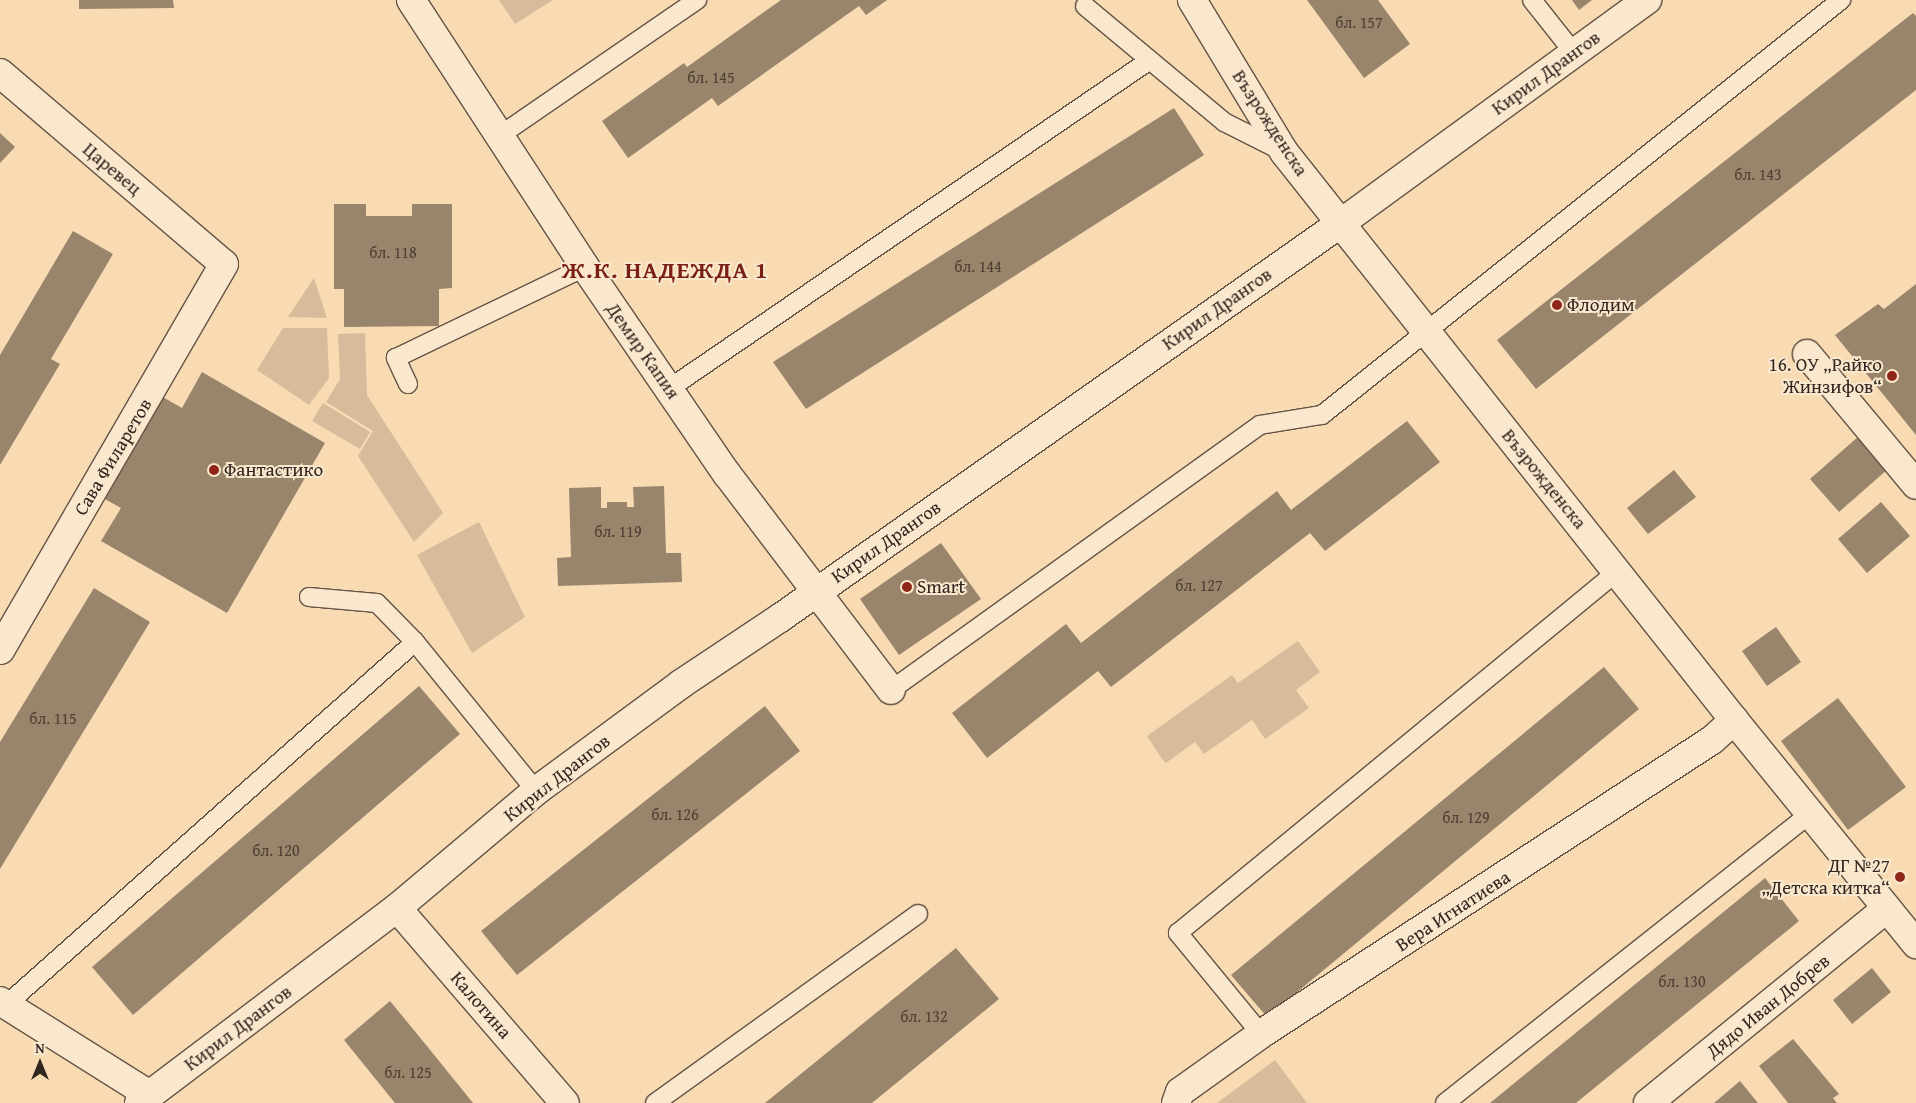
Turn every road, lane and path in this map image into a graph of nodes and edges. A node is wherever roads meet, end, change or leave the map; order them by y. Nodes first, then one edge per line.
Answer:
1 (411, 0) edge
2 (697, 0) edge
3 (1192, 0) edge
4 (1532, 0) edge
5 (1647, 0) edge
6 (1841, 0) edge
7 (1085, 6) dead end
8 (1574, 53) junction
9 (1150, 60) junction
10 (0, 73) edge
11 (502, 134) junction
12 (1284, 152) junction
13 (1341, 223) junction
14 (224, 264) joint
15 (585, 267) junction
16 (1428, 331) junction
17 (1807, 354) dead end
18 (408, 384) dead end
19 (670, 388) junction
20 (1916, 485) edge
21 (1618, 571) junction
22 (814, 592) junction
23 (309, 597) dead end
24 (415, 642) junction
25 (0, 650) edge
26 (891, 690) joint
27 (1734, 720) junction
28 (536, 792) junction
29 (1811, 813) junction
30 (397, 908) junction
31 (1888, 908) junction
32 (918, 914) dead end
33 (1916, 944) edge
34 (3, 1003) edge
35 (1261, 1034) junction
36 (144, 1099) edge
37 (565, 1103) edge
38 (655, 1103) edge
39 (1176, 1103) edge
40 (1445, 1103) edge
41 (1648, 1103) edge

1 - 11 street, Демир Капия
2 - 11 lane
3 - 12 street, Възрожденска
4 - 8 lane
5 - 8 street, Кирил Дрангов
6 - 16 lane
7 - 9 lane
8 - 13 street, Кирил Дрангов
9 - 12 lane
9 - 19 lane
10 - 14 street, Царевец
11 - 15 street, Демир Капия
12 - 13 street, Възрожденска
13 - 16 street, Възрожденска
13 - 22 street, Кирил Дрангов
14 - 25 street, Сава Филаретов
15 - 18 lane
15 - 19 street, Демир Капия
16 - 21 street, Възрожденска
16 - 26 lane
17 - 20 street
19 - 22 street, Демир Капия
21 - 27 street, Възрожденска
21 - 35 lane
22 - 26 street, Демир Капия
22 - 28 street, Кирил Дрангов
23 - 24 lane
24 - 28 lane
24 - 34 lane
27 - 29 street, Възрожденска
27 - 35 street, Вера Игнатиева
28 - 30 street, Кирил Дрангов
29 - 31 street, Възрожденска
29 - 40 lane
30 - 36 street, Кирил Дрангов
30 - 37 street, Калотина
31 - 33 street, Възрожденска
31 - 41 street, Дядо Иван Добрев
32 - 38 lane
34 - 36 street
35 - 39 street, Вера Игнатиева

